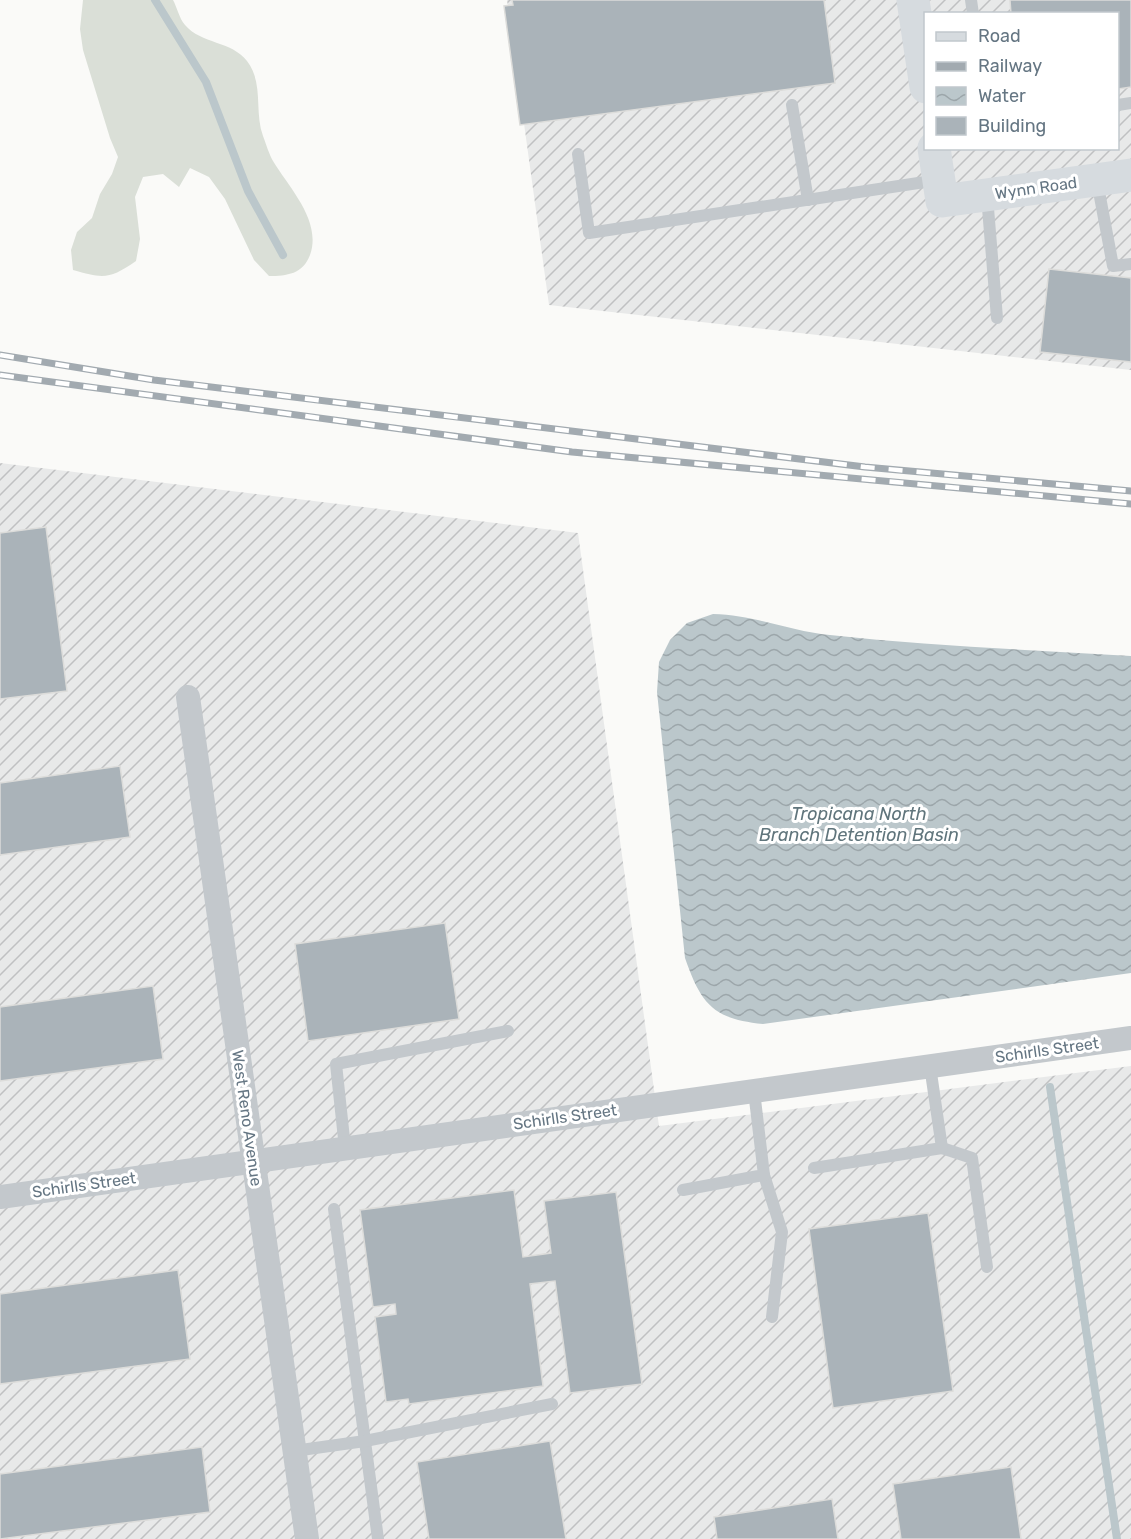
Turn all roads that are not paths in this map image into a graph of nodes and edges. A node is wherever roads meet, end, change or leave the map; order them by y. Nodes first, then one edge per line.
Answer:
1 (913, 0) edge
2 (923, 48) edge
3 (792, 105) dead end
4 (578, 154) dead end
5 (1131, 175) edge
6 (938, 176) edge
7 (1096, 179) junction
8 (987, 194) junction
9 (808, 200) junction
10 (1131, 264) edge
11 (997, 318) dead end
12 (188, 697) dead end
13 (508, 1031) dead end
14 (1131, 1038) edge
15 (930, 1066) junction
16 (754, 1091) junction
17 (942, 1148) junction
18 (345, 1149) junction
19 (254, 1161) junction
20 (814, 1168) dead end
21 (764, 1175) junction
22 (682, 1190) dead end
23 (0, 1197) edge
24 (334, 1209) dead end
25 (987, 1267) dead end
26 (772, 1317) dead end
27 (552, 1404) dead end
28 (365, 1441) junction
29 (294, 1451) junction
30 (306, 1539) edge
31 (378, 1539) edge

1 - 2 street
3 - 9 lane
4 - 9 lane
5 - 7 street, Wynn Road
6 - 8 street, Wynn Road
6 - 9 lane
7 - 8 street, Wynn Road
7 - 10 lane
8 - 11 lane
12 - 19 street, West Reno Avenue
13 - 18 lane
14 - 15 street, Schirlls Street
15 - 16 street, Schirlls Street
15 - 17 lane
16 - 18 street, Schirlls Street
16 - 21 lane
17 - 20 lane
17 - 25 lane
18 - 19 street, Schirlls Street
19 - 23 street, Schirlls Street
19 - 29 street, West Reno Avenue
21 - 22 lane
21 - 26 lane
24 - 28 lane
27 - 28 lane
28 - 29 lane
28 - 31 lane
29 - 30 street, West Reno Avenue

